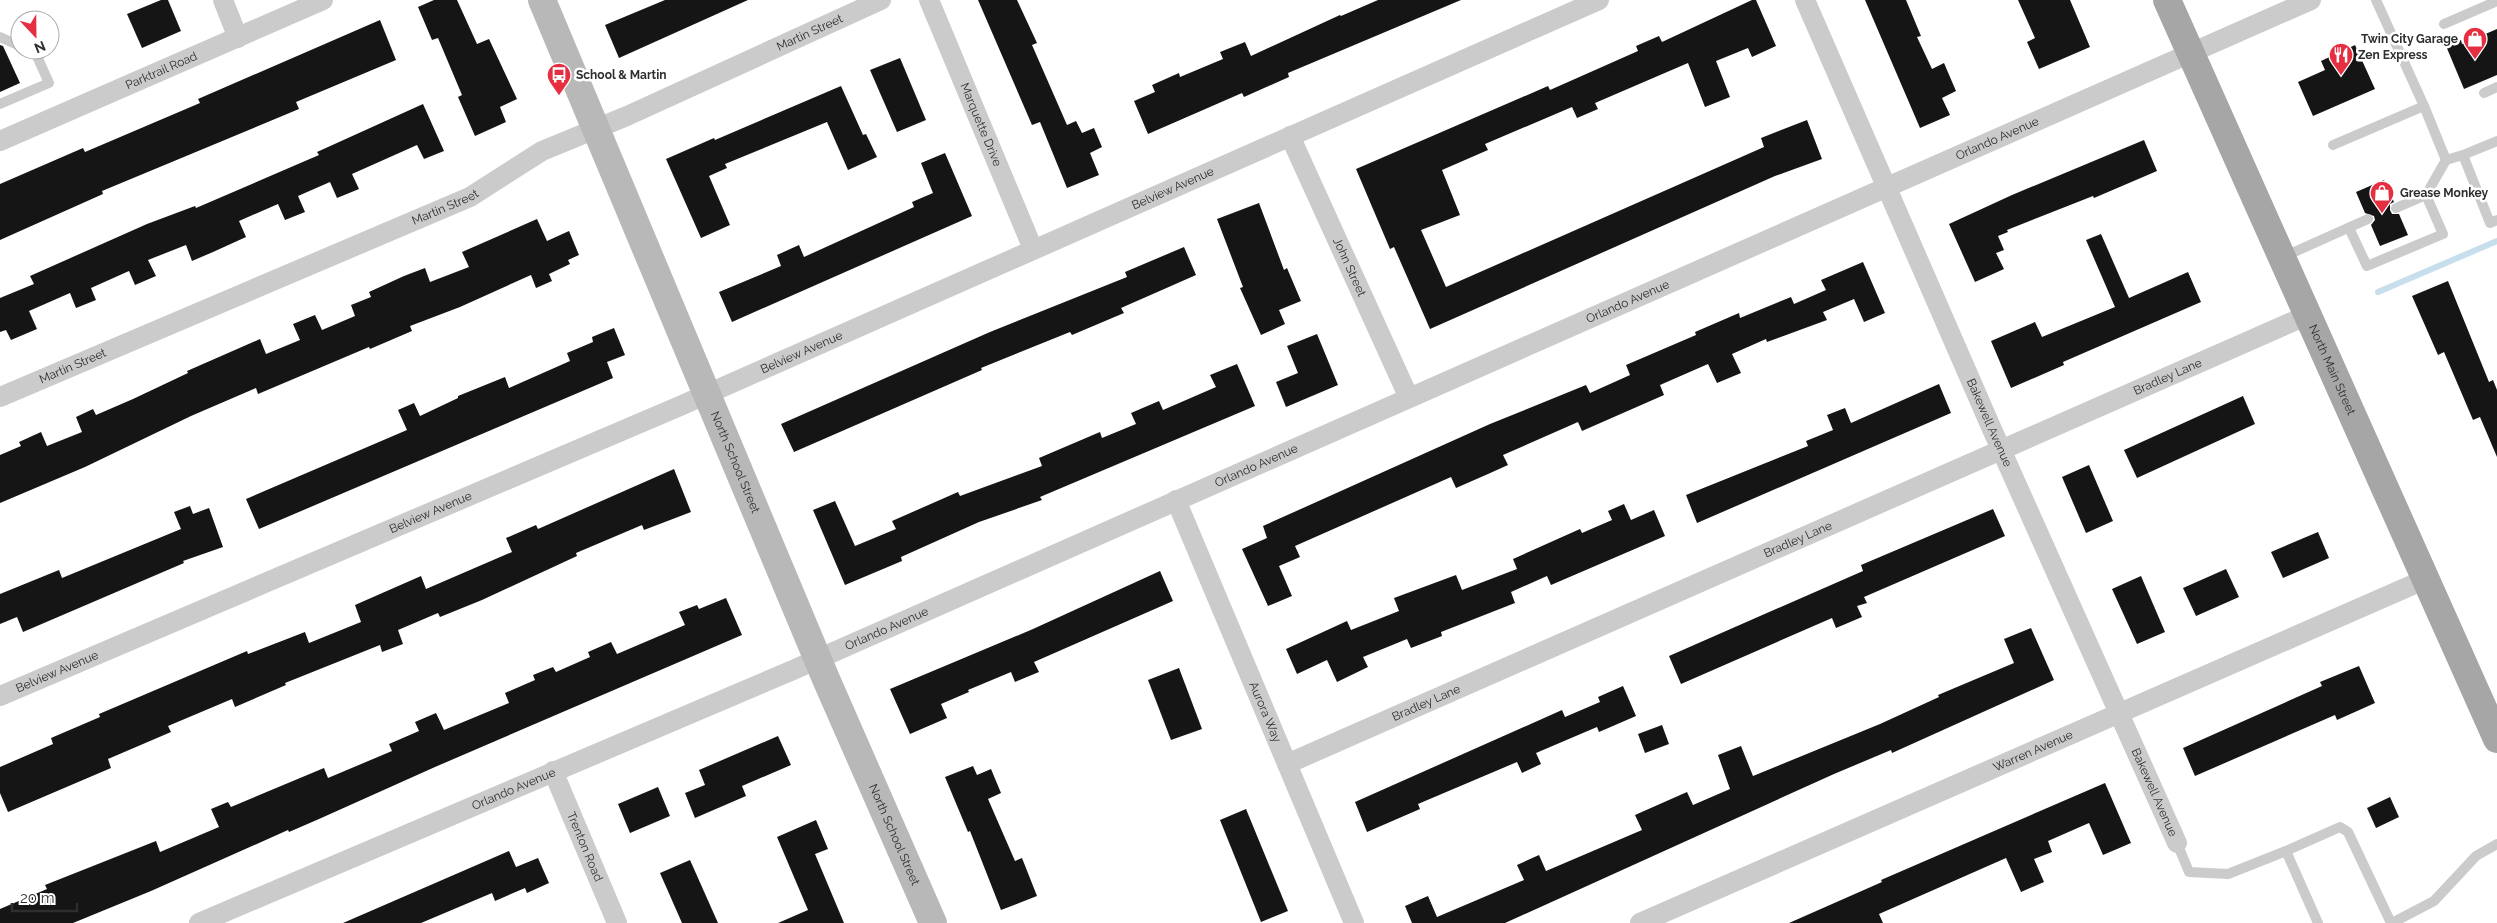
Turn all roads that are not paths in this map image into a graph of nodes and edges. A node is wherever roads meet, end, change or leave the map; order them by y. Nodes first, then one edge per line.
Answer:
1 (223, 0) edge
2 (323, 0) edge
3 (542, 0) edge
4 (881, 0) edge
5 (929, 0) edge
6 (1600, 0) edge
7 (1805, 0) edge
8 (2167, 0) edge
9 (2311, 0) edge
10 (2376, 0) edge
11 (2497, 1) edge
12 (2444, 24) dead end
13 (238, 38) junction
14 (2191, 53) junction
15 (39, 60) edge
16 (2497, 87) edge
17 (2484, 93) dead end
18 (0, 104) edge
19 (2424, 106) junction
20 (596, 129) junction
21 (1290, 136) junction
22 (0, 141) edge
23 (2497, 141) edge
24 (2333, 145) dead end
25 (2463, 155) junction
26 (2446, 160) junction
27 (1887, 187) junction
28 (2426, 195) junction
29 (2396, 208) dead end
30 (2368, 219) dead end
31 (2497, 220) edge
32 (2349, 228) junction
33 (1033, 249) junction
34 (2282, 257) junction
35 (2308, 315) junction
36 (707, 394) junction
37 (0, 397) edge
38 (1409, 398) junction
39 (2002, 450) junction
40 (1176, 500) junction
41 (2426, 579) junction
42 (817, 658) junction
43 (0, 696) edge
44 (2119, 712) junction
45 (2497, 739) edge
46 (1287, 764) junction
47 (553, 771) junction
48 (2177, 843) joint
49 (2497, 844) edge
50 (2286, 851) junction
51 (199, 923) edge
52 (617, 923) edge
53 (933, 923) edge
54 (1354, 923) edge
55 (1640, 923) edge
56 (2318, 923) edge
57 (2392, 923) edge

1 - 13 street
2 - 13 street, Parktrail Road
3 - 20 street, North School Street
4 - 20 street, Martin Street
5 - 33 street, Marquette Drive
6 - 21 street, Belview Avenue
7 - 27 street, Bakewell Avenue
8 - 14 main road, North Main Street
9 - 14 street, Orlando Avenue
10 - 19 lane
11 - 12 lane
13 - 22 street, Parktrail Road
14 - 27 street, Orlando Avenue
14 - 34 main road, North Main Street
15 - 18 lane
16 - 17 lane
19 - 24 lane
19 - 26 lane
20 - 36 street, North School Street
20 - 37 street, Martin Street
21 - 33 street, Belview Avenue
21 - 38 street, John Street
23 - 25 lane
25 - 26 lane
25 - 31 lane
26 - 28 lane
27 - 38 street, Orlando Avenue
27 - 39 street, Bakewell Avenue
28 - 29 lane
28 - 32 lane
30 - 32 lane
32 - 34 lane
33 - 36 street, Belview Avenue
34 - 35 main road, North Main Street
35 - 39 street, Bradley Lane
35 - 41 main road, North Main Street
36 - 42 street, North School Street
36 - 43 street, Belview Avenue
38 - 40 street, Orlando Avenue
39 - 44 street, Bakewell Avenue
39 - 46 street, Bradley Lane
40 - 42 street, Orlando Avenue
40 - 46 street, Aurora Way
41 - 44 street, Warren Avenue
41 - 45 main road, North Main Street
42 - 47 street, Orlando Avenue
42 - 53 street, North School Street
44 - 48 street, Bakewell Avenue
44 - 55 street, Warren Avenue
46 - 54 street, Aurora Way
47 - 51 street, Orlando Avenue
47 - 52 street, Trenton Road
48 - 50 lane
49 - 57 lane
50 - 56 lane
50 - 57 lane

